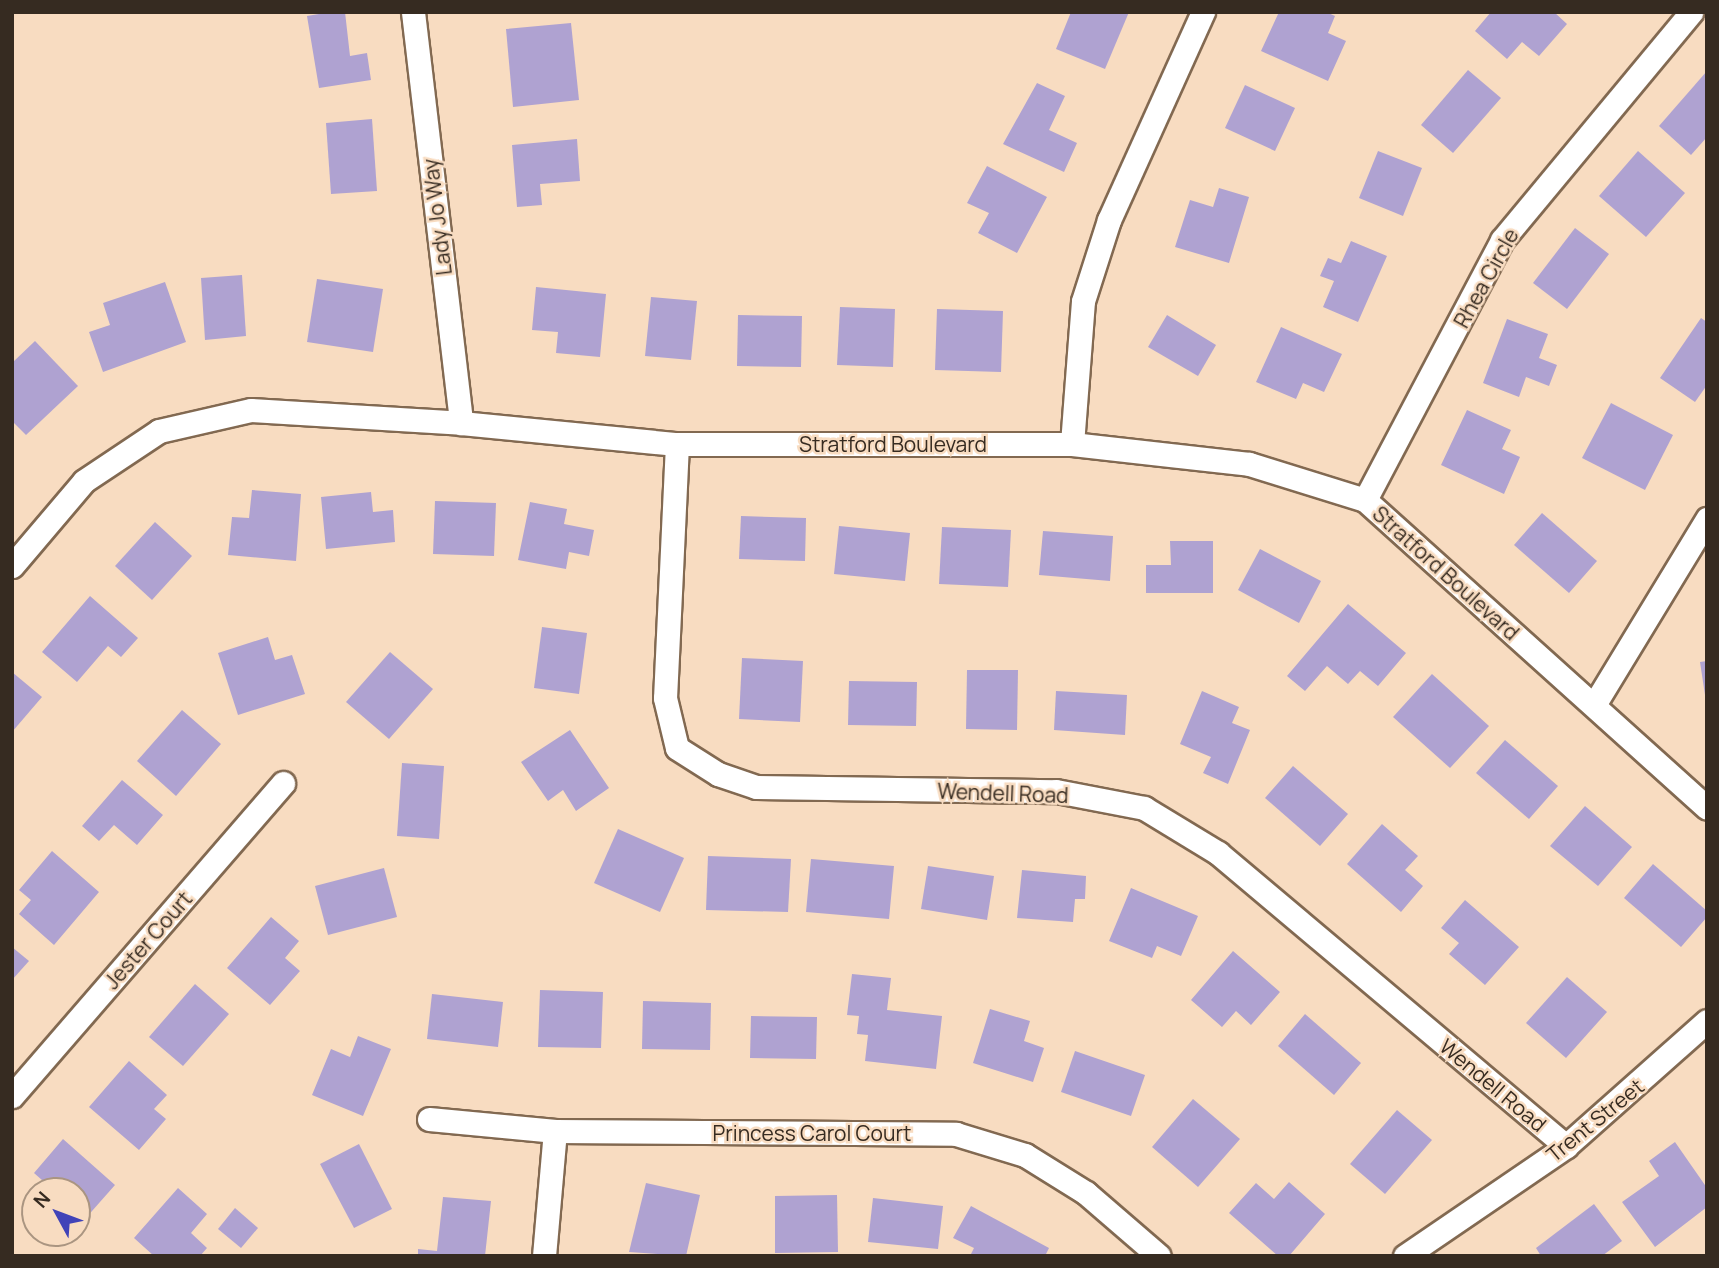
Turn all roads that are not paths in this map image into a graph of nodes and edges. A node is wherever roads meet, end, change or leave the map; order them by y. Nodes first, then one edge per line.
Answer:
1 (414, 12) edge
2 (1203, 12) edge
3 (1691, 12) edge
4 (461, 423) junction
5 (677, 444) junction
6 (1072, 444) junction
7 (1365, 500) junction
8 (1707, 519) edge
9 (12, 566) edge
10 (1594, 705) junction
11 (283, 783) dead end
12 (1707, 808) edge
13 (1707, 1021) edge
14 (12, 1096) edge
15 (429, 1119) dead end
16 (555, 1131) junction
17 (1566, 1146) junction
18 (544, 1256) edge
19 (1159, 1256) edge
20 (1405, 1256) edge

1 - 4 street, Lady Jo Way
2 - 6 street
3 - 7 street, Rhea Circle
4 - 5 street, Stratford Boulevard
4 - 9 street, Stratford Boulevard
5 - 6 street, Stratford Boulevard
5 - 17 street, Wendell Road
6 - 7 street, Stratford Boulevard
7 - 10 street, Stratford Boulevard
8 - 10 street
10 - 12 street, Stratford Boulevard
11 - 14 street, Jester Court
13 - 17 street, Trent Street
15 - 16 street, Princess Carol Court
16 - 18 street
16 - 19 street, Princess Carol Court
17 - 20 street, Trent Street

